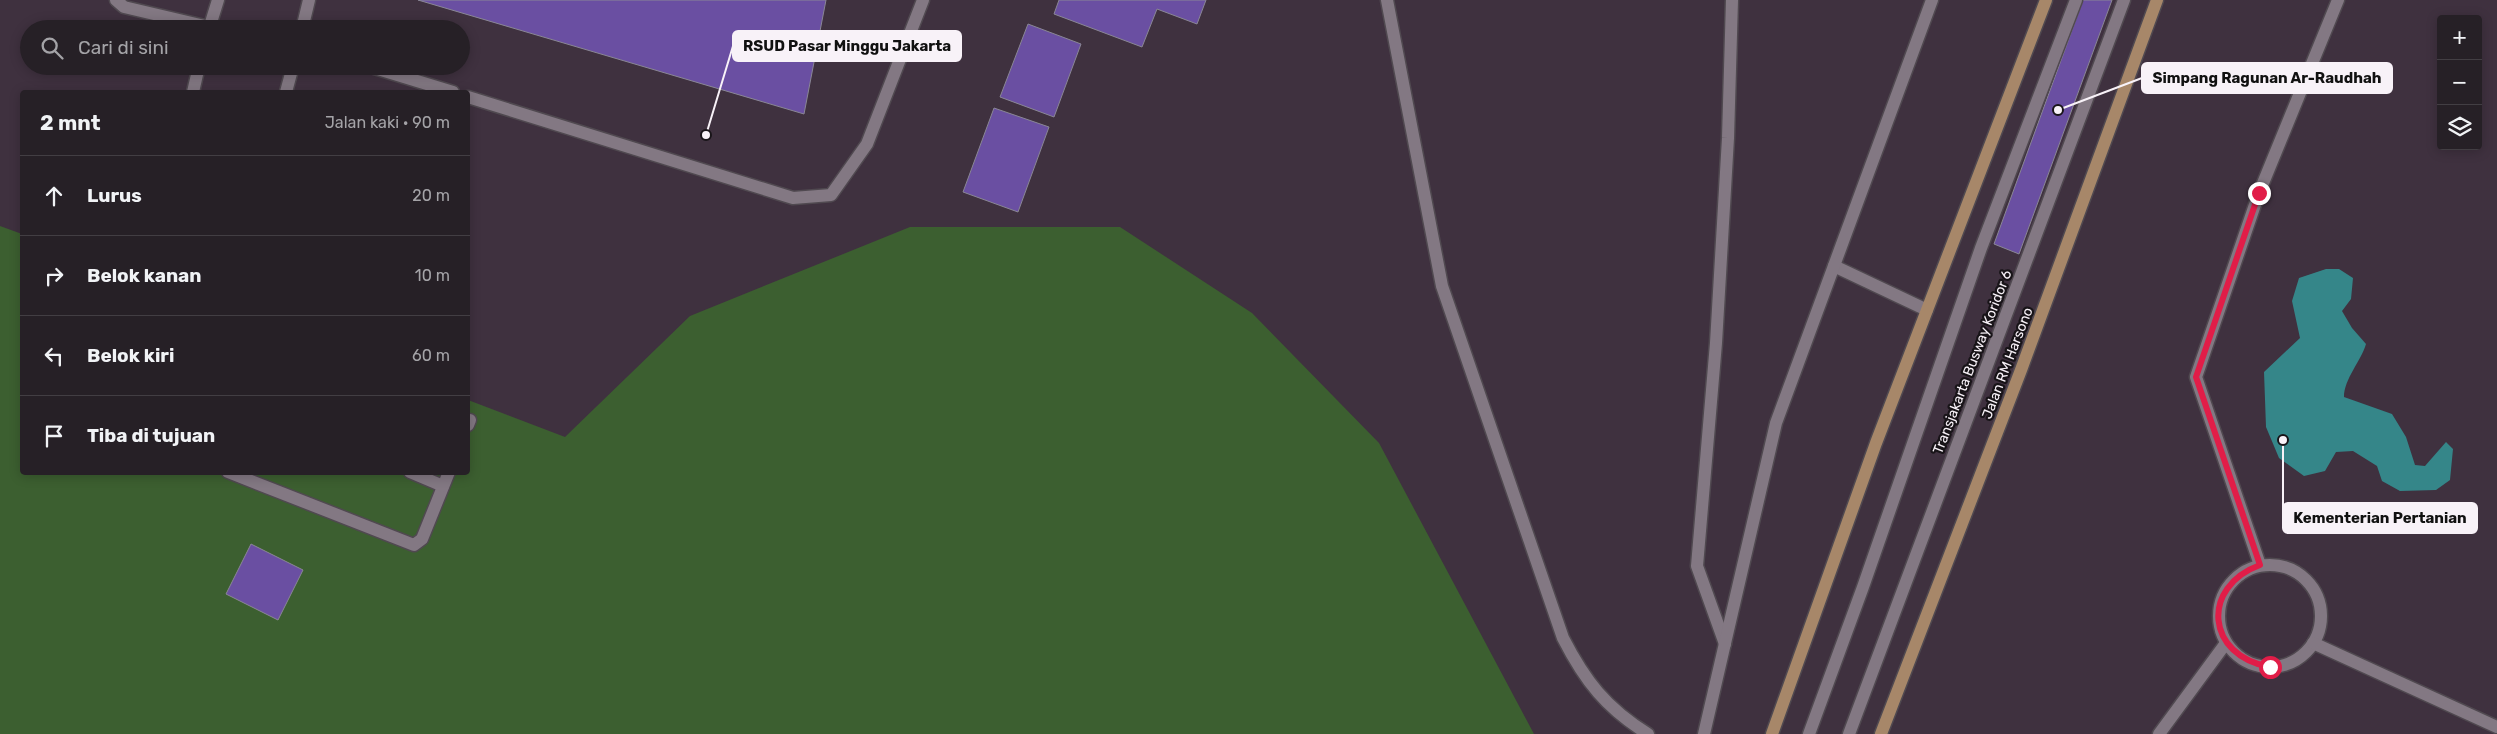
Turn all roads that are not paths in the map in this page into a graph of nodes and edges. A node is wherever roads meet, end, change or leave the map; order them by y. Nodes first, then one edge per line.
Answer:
1 (116, 0) edge
2 (218, 0) edge
3 (309, 0) edge
4 (923, 0) edge
5 (1387, 0) edge
6 (1732, 0) edge
7 (1932, 0) edge
8 (2046, 0) edge
9 (2076, 0) edge
10 (2124, 0) edge
11 (2157, 0) edge
12 (2338, 0) edge
13 (177, 20) edge
14 (212, 20) edge
15 (304, 20) edge
16 (197, 75) edge
17 (291, 75) edge
18 (397, 75) edge
19 (193, 90) edge
20 (287, 90) edge
21 (446, 90) edge
22 (470, 98) edge
23 (1834, 266) junction
24 (1927, 310) junction
25 (236, 475) edge
26 (417, 475) edge
27 (448, 475) edge
28 (444, 486) junction
29 (2260, 565) junction
30 (2226, 643) junction
31 (1725, 644) junction
32 (2313, 644) junction
33 (2497, 727) edge
34 (1648, 734) edge
35 (1704, 734) edge
36 (1772, 734) edge
37 (1808, 734) edge
38 (1849, 734) edge
39 (1881, 734) edge
40 (2159, 734) edge

1 - 13 lane
2 - 14 lane
3 - 15 lane
4 - 22 lane
5 - 34 lane
6 - 31 lane
7 - 23 lane
8 - 24 main road
9 - 37 lane, Transjakarta Busway Koridor 6
10 - 38 lane, Transjakarta Busway Koridor 6
11 - 39 main road, Jalan RM Harsono
12 - 29 lane
16 - 19 lane
17 - 20 lane
18 - 21 lane
23 - 24 lane
23 - 31 lane
24 - 36 main road
25 - 28 lane
26 - 28 lane
27 - 28 lane
29 - 30 lane
29 - 32 lane
30 - 32 lane
30 - 40 lane
31 - 35 lane
32 - 33 lane

